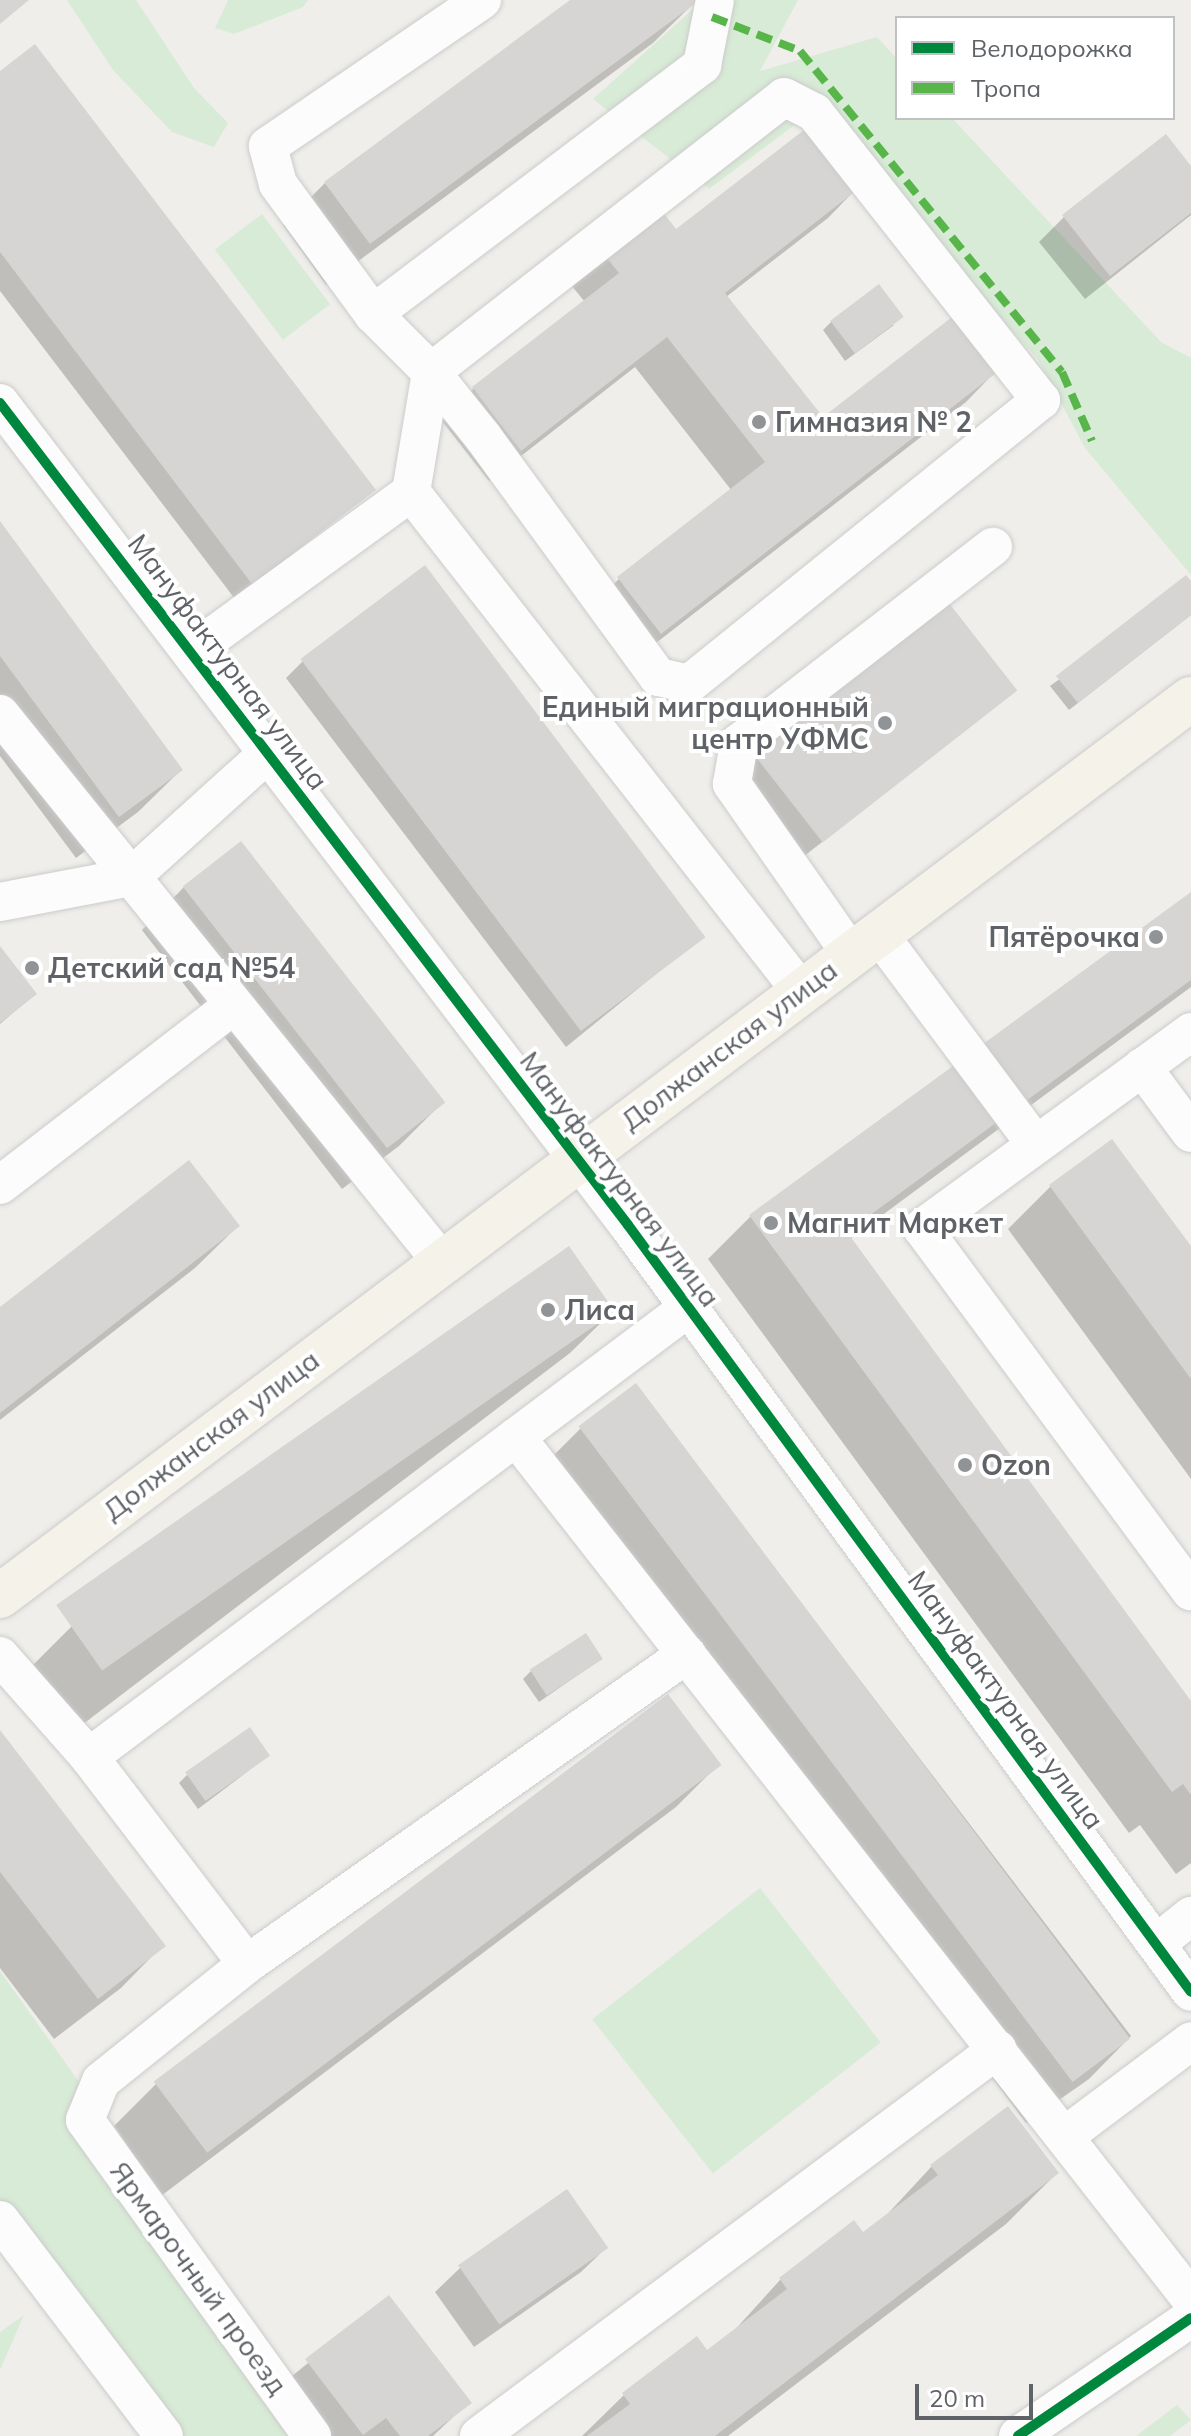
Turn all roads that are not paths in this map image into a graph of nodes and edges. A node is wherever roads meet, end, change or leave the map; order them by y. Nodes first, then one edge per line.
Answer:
1 (482, 0) edge
2 (715, 0) edge
3 (373, 314) junction
4 (431, 372) junction
5 (0, 403) edge
6 (411, 492) junction
7 (993, 547) dead end
8 (191, 652) junction
9 (1191, 699) edge
10 (0, 714) edge
11 (268, 753) junction
12 (131, 877) junction
13 (0, 902) edge
14 (865, 944) junction
15 (801, 991) junction
16 (234, 1005) junction
17 (1191, 1032) edge
18 (1142, 1067) junction
19 (1191, 1133) edge
20 (1036, 1145) junction
21 (577, 1158) junction
22 (0, 1185) edge
23 (441, 1261) junction
24 (688, 1308) junction
25 (516, 1437) junction
26 (1191, 1591) edge
27 (0, 1596) edge
28 (687, 1654) junction
29 (0, 1656) edge
30 (89, 1757) junction
31 (1191, 1916) edge
32 (1156, 1944) junction
33 (247, 1964) junction
34 (1191, 1992) edge
35 (1191, 2041) edge
36 (998, 2049) junction
37 (1066, 2135) junction
38 (0, 2220) edge
39 (1191, 2299) edge
40 (1191, 2318) edge
41 (164, 2436) edge
42 (312, 2436) edge
43 (479, 2436) edge
44 (1018, 2436) edge

1 - 3 street
2 - 3 street
3 - 4 street
4 - 4 street
4 - 6 street
5 - 8 street, Мануфактурная улица
6 - 8 street
6 - 15 street
7 - 14 street
8 - 11 street, Мануфактурная улица
9 - 14 main road, Должанская улица
10 - 12 street
11 - 12 street
11 - 21 street, Мануфактурная улица
12 - 13 street
12 - 16 street
14 - 15 main road, Должанская улица
14 - 20 street
15 - 21 main road, Должанская улица
16 - 22 street
16 - 23 street
17 - 18 street
18 - 19 street
18 - 20 street
20 - 26 street
21 - 23 main road, Должанская улица
21 - 24 street, Мануфактурная улица
23 - 27 main road, Должанская улица
24 - 25 street
24 - 32 street, Мануфактурная улица
25 - 28 street
25 - 30 street
28 - 33 street
28 - 36 street
29 - 30 street
30 - 33 street
31 - 32 street
32 - 34 street, Мануфактурная улица
33 - 42 street, Ярмарочный проезд
35 - 37 street
36 - 37 street
36 - 43 street
37 - 39 street
38 - 41 street
40 - 44 street

